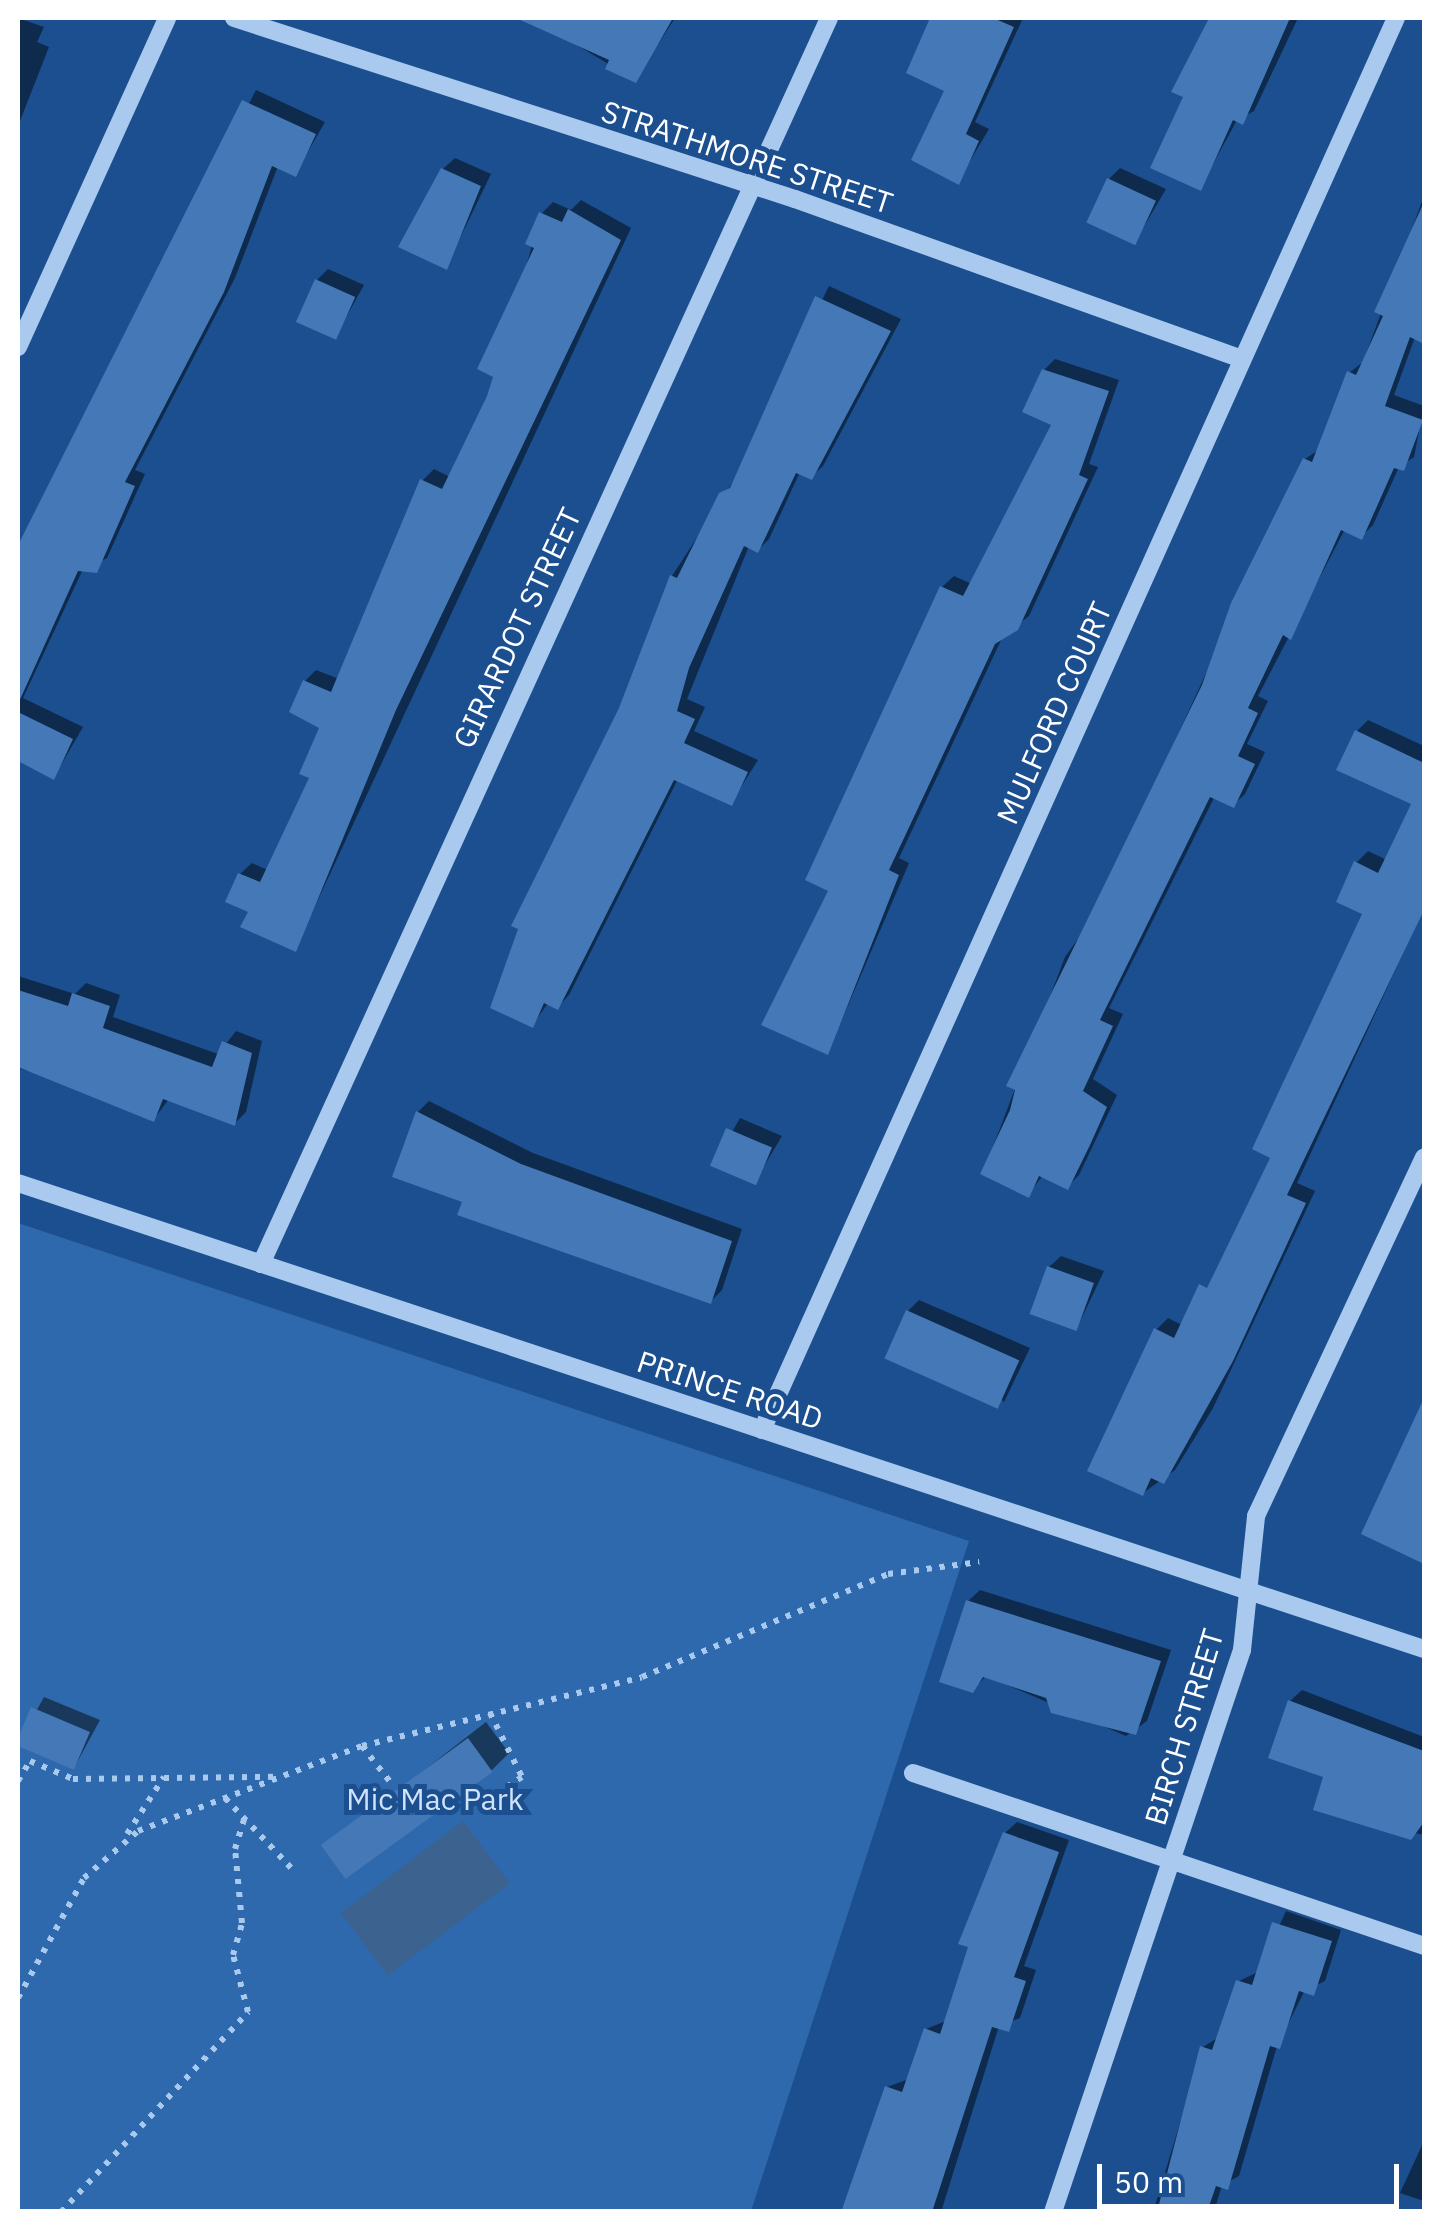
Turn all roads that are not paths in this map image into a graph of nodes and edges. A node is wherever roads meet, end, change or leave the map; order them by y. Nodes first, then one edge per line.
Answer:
1 (167, 18) edge
2 (234, 18) edge
3 (829, 18) edge
4 (1396, 18) edge
5 (751, 184) junction
6 (18, 348) edge
7 (1238, 358) junction
8 (1424, 1157) edge
9 (18, 1183) edge
10 (261, 1264) junction
11 (762, 1430) junction
12 (1248, 1590) junction
13 (1424, 1649) edge
14 (913, 1773) dead end
15 (1172, 1860) junction
16 (1424, 1946) edge
17 (1053, 2212) edge

1 - 6 street
2 - 5 street, STRATHMORE STREET
3 - 5 street, GIRARDOT STREET
4 - 7 street, MULFORD COURT
5 - 7 street, STRATHMORE STREET
5 - 10 street, GIRARDOT STREET
7 - 11 street, MULFORD COURT
8 - 12 street, BIRCH STREET
9 - 10 street, PRINCE ROAD
10 - 11 street, PRINCE ROAD
11 - 12 street, PRINCE ROAD
12 - 13 street, PRINCE ROAD
12 - 15 street, BIRCH STREET
14 - 15 street
15 - 16 street
15 - 17 street, BIRCH STREET

